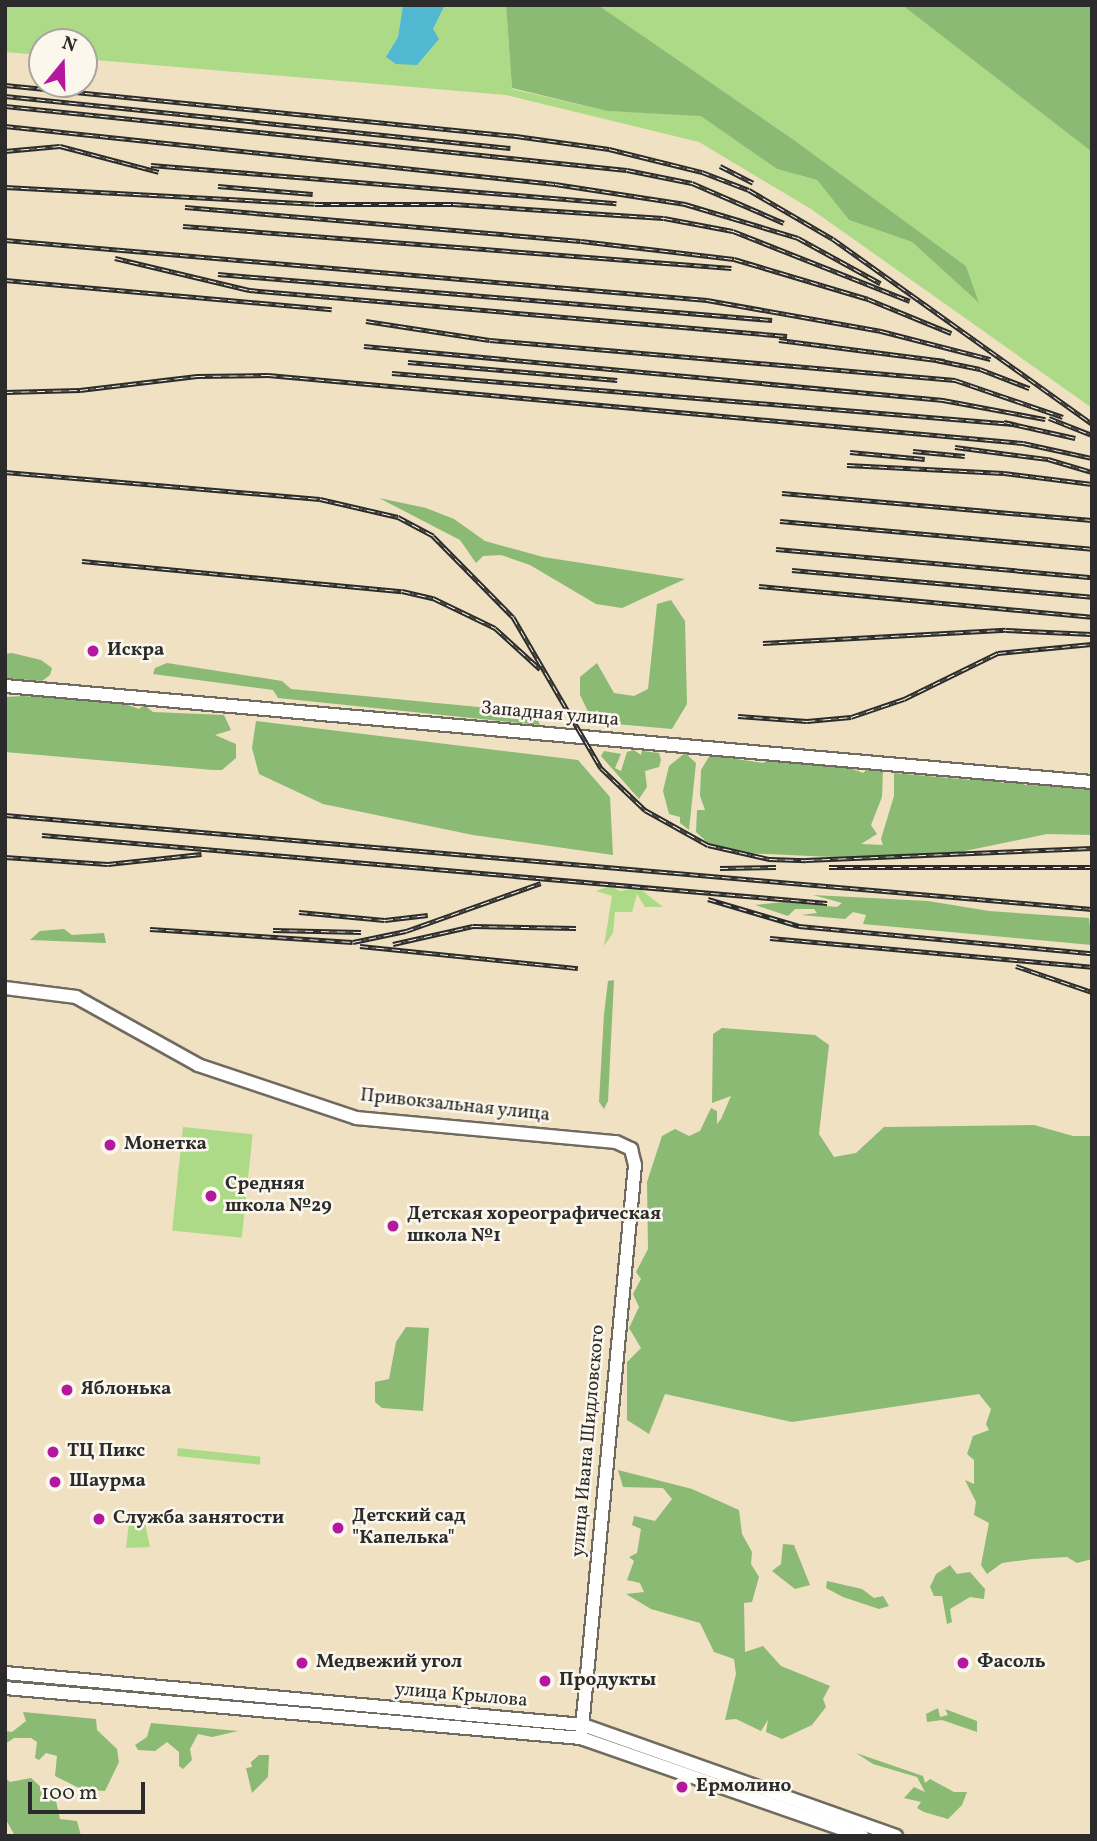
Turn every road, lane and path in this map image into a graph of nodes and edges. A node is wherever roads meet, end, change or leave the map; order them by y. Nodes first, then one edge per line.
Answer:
1 (5, 686) edge
2 (1092, 782) edge
3 (5, 988) edge
4 (631, 1149) joint
5 (5, 1673) edge
6 (5, 1688) edge
7 (582, 1731) junction
8 (862, 1836) edge
9 (896, 1836) edge

1 - 2 street, Западная улица
3 - 4 street, Привокзальная улица
4 - 7 street, улица Ивана Шидловского
5 - 7 street, улица Крылова
6 - 7 street, улица Крылова
7 - 8 street, улица Крылова
7 - 9 street, улица Крылова

